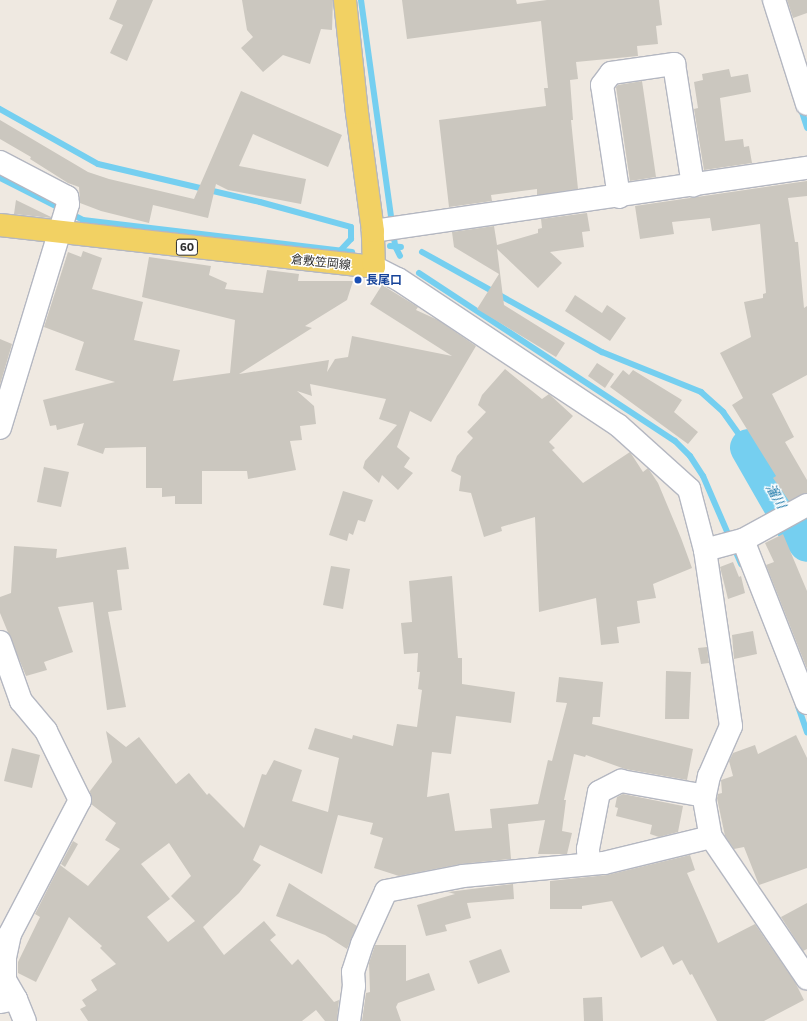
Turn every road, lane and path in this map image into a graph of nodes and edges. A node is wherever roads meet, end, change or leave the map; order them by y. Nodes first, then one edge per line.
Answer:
1 (345, 0) edge
2 (774, 0) edge
3 (807, 104) edge
4 (0, 162) edge
5 (807, 168) edge
6 (693, 186) junction
7 (619, 197) junction
8 (64, 219) junction
9 (0, 225) edge
10 (385, 230) junction
11 (374, 267) junction
12 (4, 403) edge
13 (0, 428) edge
14 (800, 509) edge
15 (743, 540) junction
16 (712, 548) junction
17 (0, 642) edge
18 (805, 691) edge
19 (705, 796) junction
20 (711, 837) junction
21 (589, 864) junction
22 (2, 977) edge
23 (807, 978) edge
24 (8, 1001) edge
25 (25, 1021) edge
26 (349, 1021) edge

1 - 10 main road
2 - 3 street
4 - 8 street
5 - 6 street
6 - 7 street
6 - 7 street
7 - 10 street
8 - 9 main road, 倉敷笠岡線 / 60
8 - 11 main road, 倉敷笠岡線 / 60
8 - 12 street
10 - 11 main road
11 - 16 street
12 - 13 street
14 - 15 street
15 - 16 street
15 - 18 street
16 - 19 street
17 - 22 street
19 - 20 street
19 - 21 street
20 - 21 street
20 - 23 street
21 - 26 street
22 - 24 street
24 - 25 street

